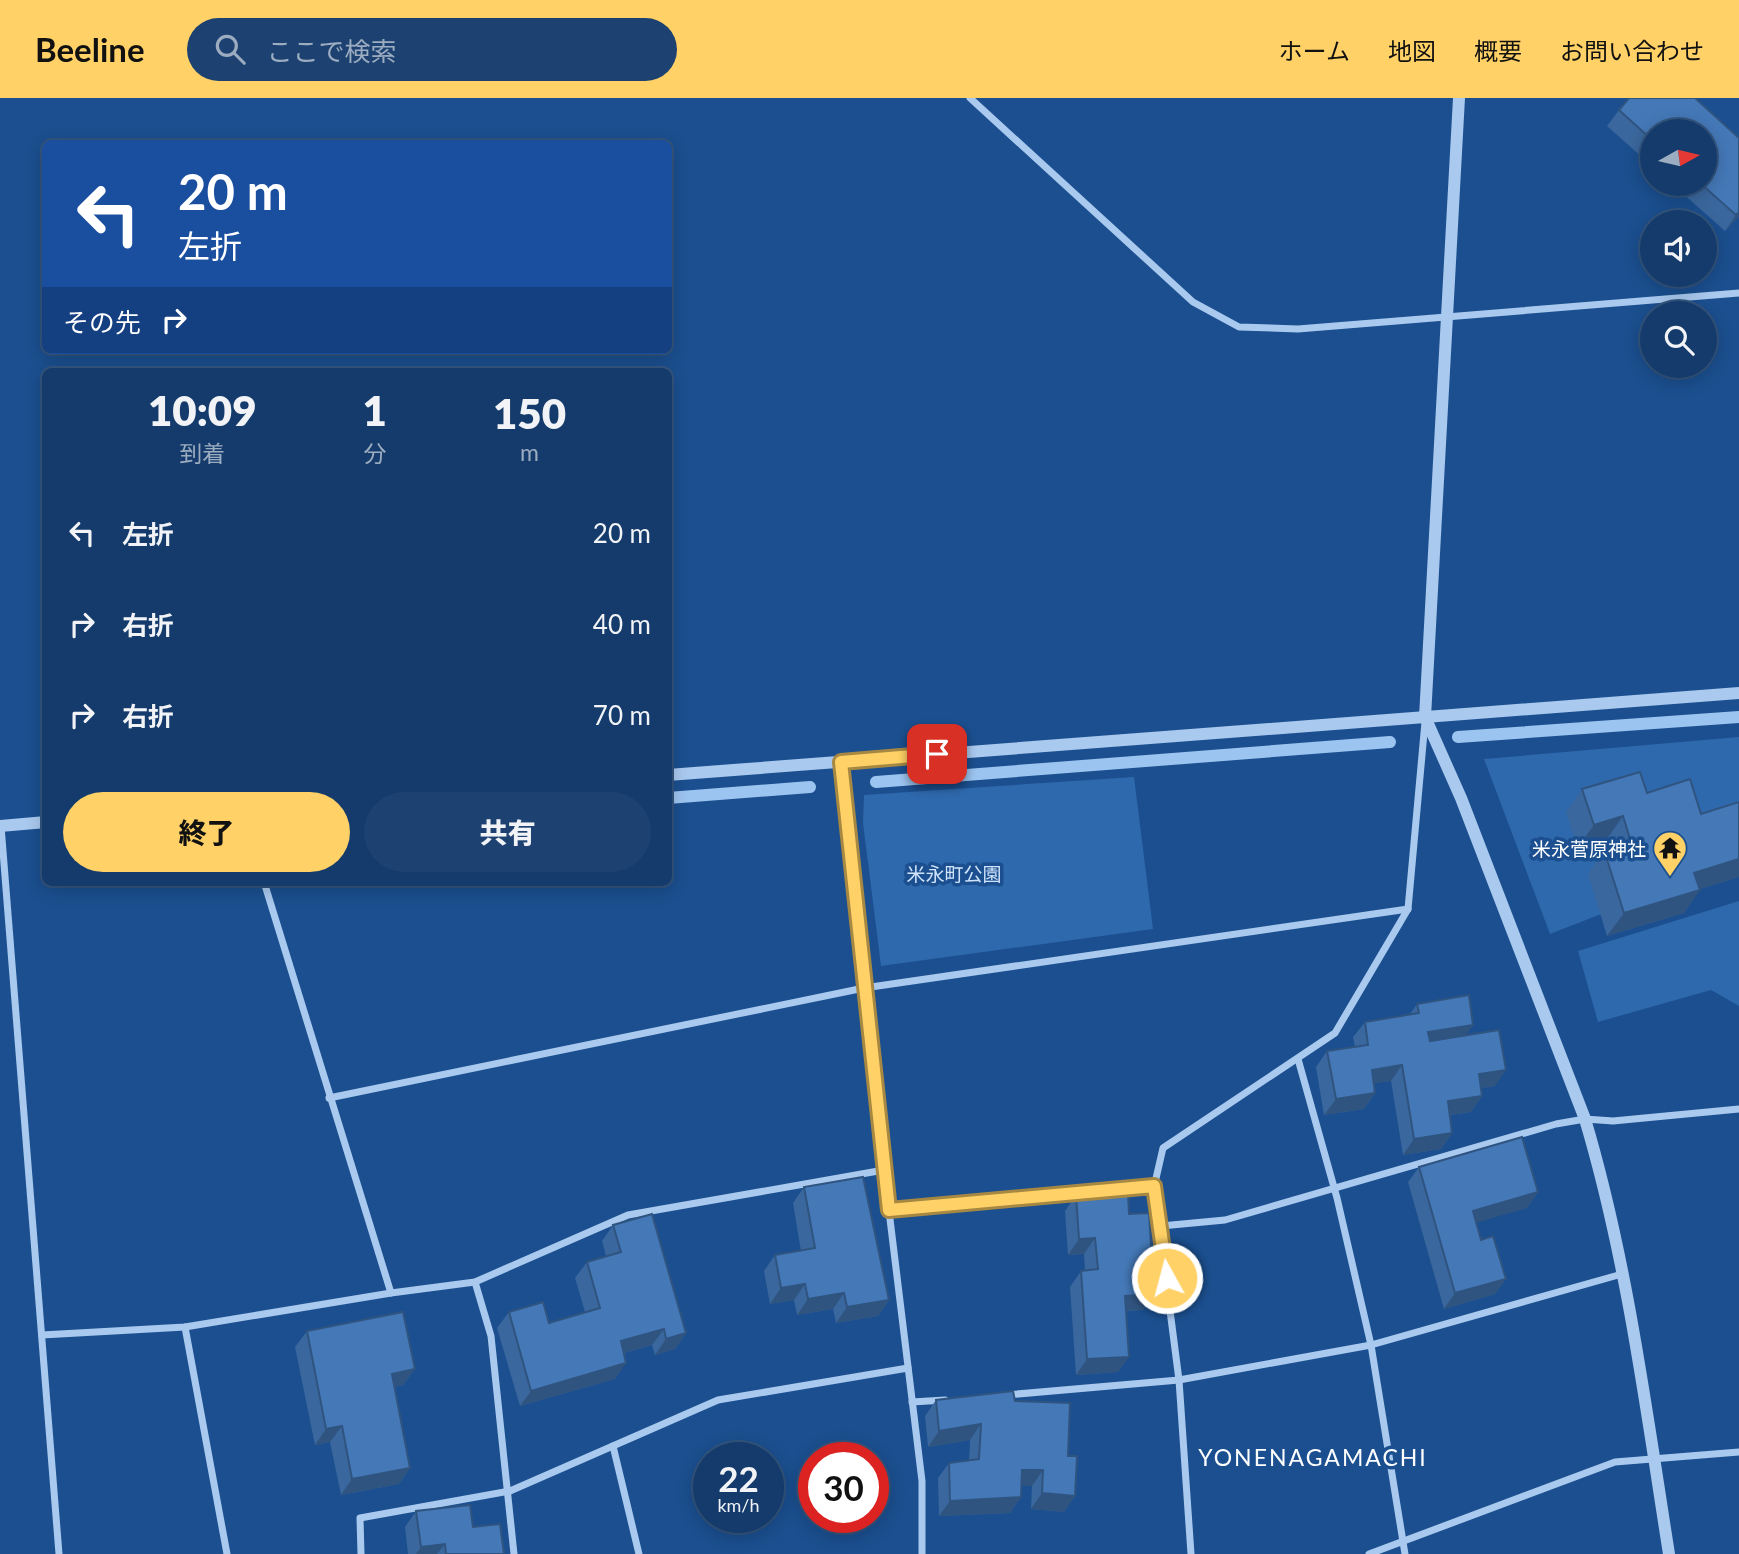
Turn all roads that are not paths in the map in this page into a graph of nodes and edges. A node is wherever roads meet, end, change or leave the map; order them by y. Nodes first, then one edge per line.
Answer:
1 (970, 98) edge
2 (1459, 98) edge
3 (1739, 293) edge
4 (1447, 315) junction
5 (1739, 693) edge
6 (1425, 717) junction
7 (841, 762) junction
8 (672, 775) edge
9 (42, 822) edge
10 (1, 826) edge
11 (265, 886) edge
12 (1408, 909) junction
13 (864, 988) junction
14 (1298, 1059) junction
15 (329, 1098) junction
16 (1739, 1109) edge
17 (1585, 1119) junction
18 (884, 1170) junction
19 (1154, 1186) junction
20 (1335, 1186) junction
21 (889, 1210) junction
22 (1161, 1226) junction
23 (1622, 1275) junction
24 (475, 1282) junction
25 (391, 1293) junction
26 (185, 1328) junction
27 (42, 1335) junction
28 (1371, 1345) junction
29 (908, 1368) junction
30 (1179, 1380) junction
31 (992, 1396) edge
32 (952, 1399) edge
33 (912, 1402) junction
34 (613, 1446) junction
35 (1739, 1452) edge
36 (1653, 1457) junction
37 (509, 1491) junction
38 (1401, 1541) junction
39 (59, 1554) edge
40 (227, 1554) edge
41 (361, 1554) edge
42 (514, 1554) edge
43 (639, 1554) edge
44 (922, 1554) edge
45 (1191, 1554) edge
46 (1369, 1554) edge
47 (1405, 1554) edge
48 (1669, 1554) edge

1 - 4 street
2 - 4 street
3 - 4 street
4 - 6 street
5 - 6 street
6 - 7 street
6 - 12 street
6 - 17 street
7 - 8 street
7 - 13 street
9 - 10 street
10 - 27 street
11 - 15 street
12 - 13 street
12 - 14 street
13 - 15 street
13 - 18 street
14 - 19 street
14 - 20 street
15 - 25 street
16 - 17 street
17 - 20 street
17 - 23 street
18 - 21 street
18 - 24 street
19 - 21 street
19 - 22 street
20 - 22 street
20 - 28 street
21 - 29 street
22 - 30 street
23 - 28 street
23 - 36 street
24 - 25 street
24 - 37 street
25 - 26 street
26 - 27 street
26 - 40 street
27 - 39 street
28 - 30 street
28 - 38 street
29 - 33 street
29 - 34 street
30 - 31 street
30 - 45 street
32 - 33 street
33 - 44 street
34 - 37 street
34 - 43 street
35 - 36 street
36 - 38 street
36 - 48 street
37 - 41 street
37 - 42 street
38 - 46 street
38 - 47 street

